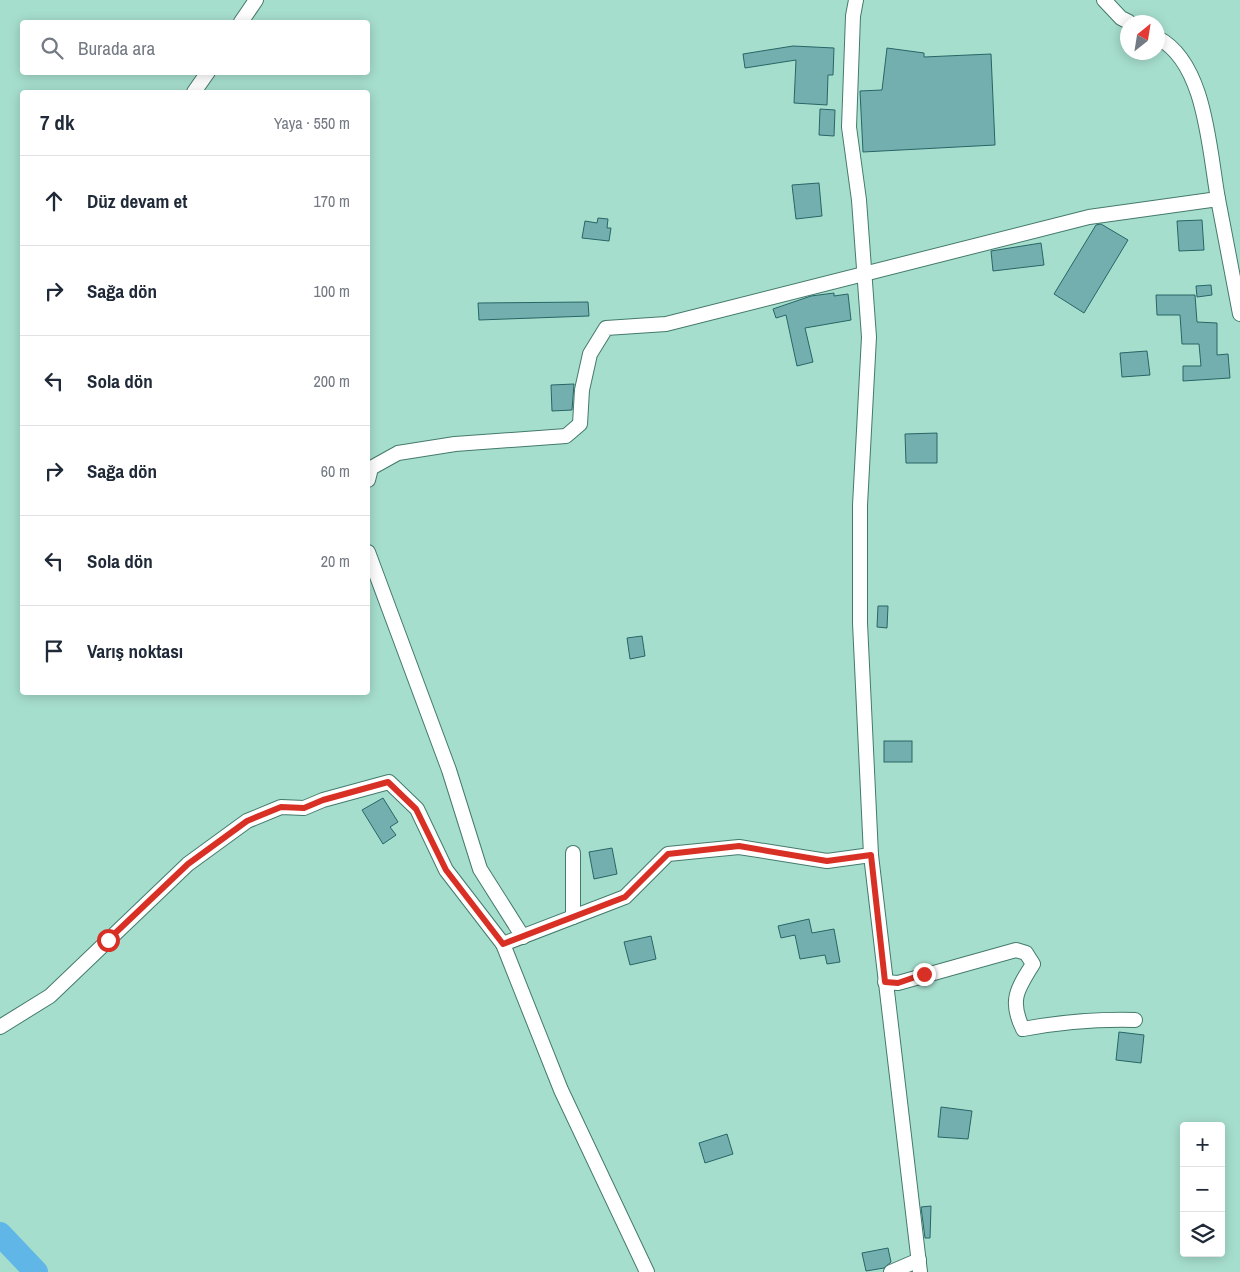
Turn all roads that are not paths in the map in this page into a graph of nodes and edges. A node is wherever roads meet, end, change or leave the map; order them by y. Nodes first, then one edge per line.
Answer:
1 (256, 0) edge
2 (856, 0) edge
3 (1104, 0) edge
4 (1120, 17) edge
5 (242, 20) edge
6 (1165, 42) edge
7 (206, 75) edge
8 (195, 90) edge
9 (1218, 199) junction
10 (866, 274) junction
11 (1240, 314) edge
12 (370, 472) edge
13 (370, 557) edge
14 (572, 853) dead end
15 (871, 855) junction
16 (573, 917) junction
17 (523, 936) junction
18 (503, 944) junction
19 (885, 982) junction
20 (1135, 1020) dead end
21 (0, 1027) edge
22 (920, 1266) edge
23 (647, 1272) edge
24 (891, 1272) edge

1 - 5 street
2 - 10 street
3 - 4 street
6 - 9 street
7 - 8 street
9 - 10 street
9 - 11 street
10 - 12 street
10 - 15 street
13 - 17 street
14 - 16 street
15 - 16 street
15 - 19 street
16 - 17 street
17 - 18 street
18 - 21 street
18 - 23 street
19 - 20 street
19 - 22 street
22 - 24 street

